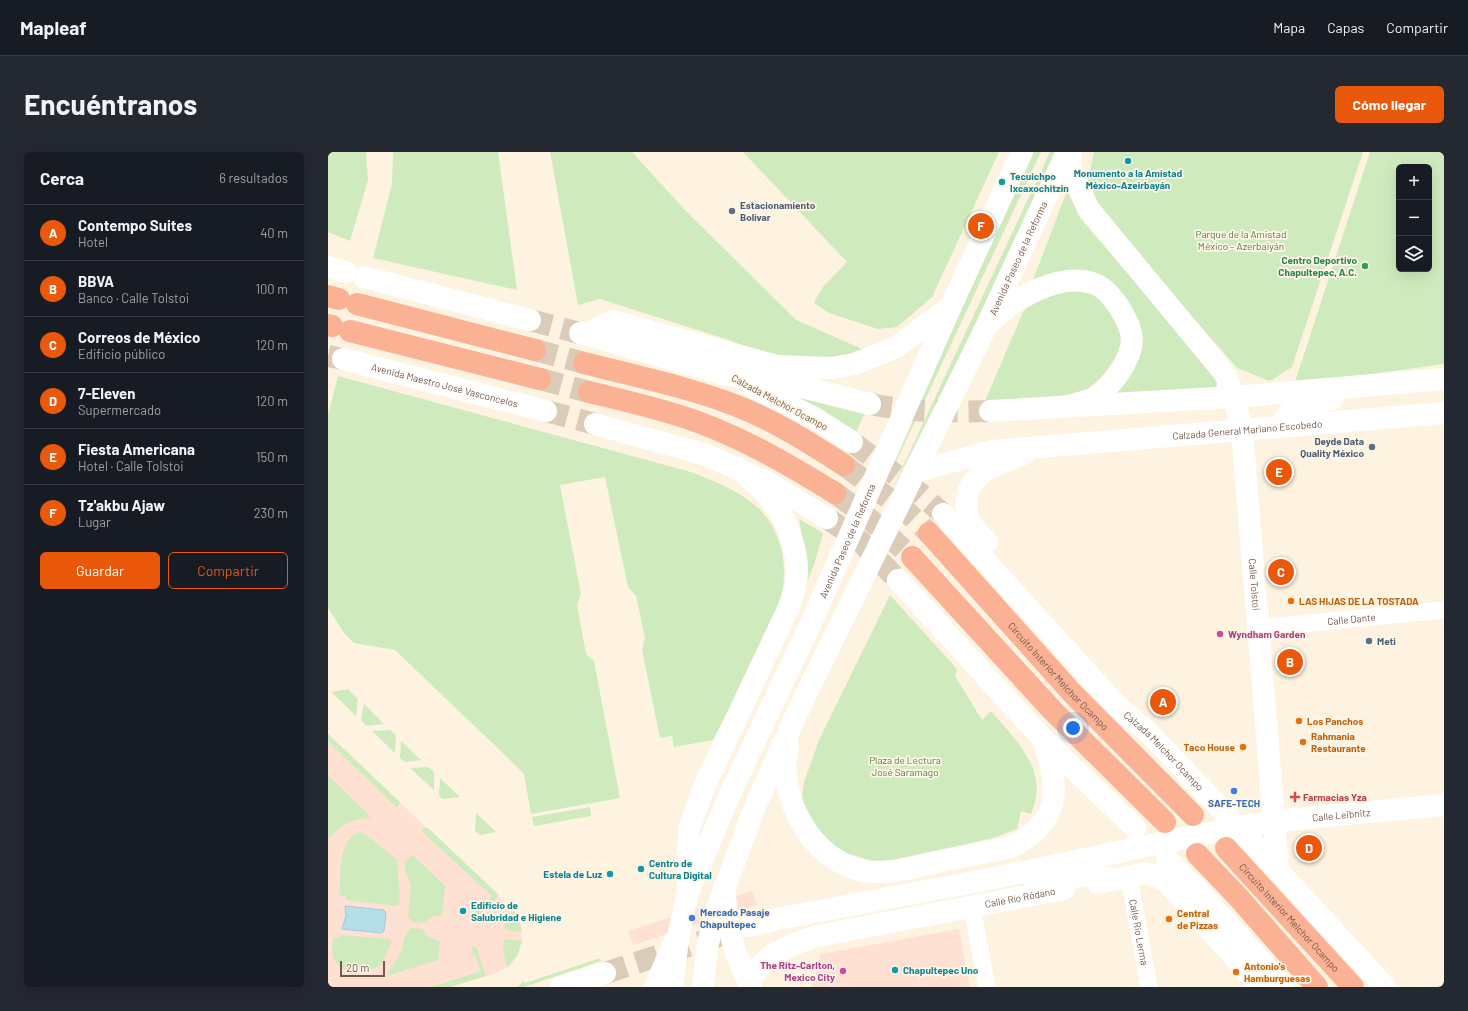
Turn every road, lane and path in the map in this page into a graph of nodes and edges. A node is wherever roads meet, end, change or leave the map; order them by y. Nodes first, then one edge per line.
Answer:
1 (1022, 152) edge
2 (1069, 152) edge
3 (346, 272) edge
4 (341, 299) edge
5 (951, 306) junction
6 (530, 320) tunnel mouth
7 (987, 325) junction
8 (337, 327) edge
9 (535, 350) tunnel mouth
10 (343, 360) tunnel mouth
11 (584, 363) tunnel mouth
12 (727, 375) junction
13 (540, 379) tunnel mouth
14 (1444, 379) edge
15 (1352, 387) junction
16 (589, 392) tunnel mouth
17 (1234, 397) junction
18 (870, 404) tunnel mouth
19 (1068, 408) junction
20 (546, 411) tunnel mouth
21 (990, 411) tunnel mouth
22 (1444, 413) edge
23 (595, 424) tunnel mouth
24 (1283, 426) junction
25 (1242, 430) junction
26 (852, 442) tunnel mouth
27 (1050, 445) junction
28 (844, 465) tunnel mouth
29 (739, 468) junction
30 (913, 474) junction
31 (836, 494) tunnel mouth
32 (943, 514) tunnel mouth
33 (828, 518) tunnel mouth
34 (929, 533) tunnel mouth
35 (912, 557) tunnel mouth
36 (898, 580) tunnel mouth
37 (1444, 610) edge
38 (1258, 628) junction
39 (796, 715) junction
40 (1150, 734) junction
41 (1043, 739) junction
42 (1148, 769) junction
43 (1444, 805) edge
44 (1193, 815) dead end
45 (1275, 821) junction
46 (1231, 835) junction
47 (1138, 837) junction
48 (1197, 854) dead end
49 (1167, 859) dead end
50 (1278, 870) junction
51 (1122, 878) junction
52 (990, 879) junction
53 (724, 887) junction
54 (688, 893) junction
55 (972, 907) junction
56 (749, 926) dead end
57 (678, 932) junction
58 (605, 973) tunnel mouth
59 (750, 985) edge
60 (561, 987) edge
61 (655, 987) edge
62 (672, 987) edge
63 (703, 987) edge
64 (988, 987) edge
65 (1149, 987) edge
66 (1261, 987) edge
67 (1284, 987) edge
68 (1317, 987) edge
69 (1353, 987) edge
70 (1385, 987) edge

1 - 5 main road, Avenida Paseo de la Reforma
2 - 7 main road, Avenida Paseo de la Reforma
2 - 17 main road, Calle Tolstoi
3 - 6 main road
4 - 9 highway
5 - 12 main road
5 - 54 main road, Avenida Paseo de la Reforma
7 - 19 main road
7 - 30 main road, Avenida Paseo de la Reforma
8 - 13 highway
10 - 20 main road, Avenida Maestro José Vasconcelos
11 - 28 highway
12 - 18 main road
12 - 26 main road, Calzada Melchor Ocampo
14 - 15 main road
15 - 17 main road
15 - 24 main road
16 - 31 highway
17 - 19 main road
17 - 25 main road, Calle Tolstoi
19 - 21 main road
22 - 24 main road, Calzada General Mariano Escobedo
23 - 29 main road
24 - 25 main road, Calzada General Mariano Escobedo
25 - 27 main road, Calzada General Mariano Escobedo
25 - 38 main road, Calle Tolstoi
27 - 30 main road
27 - 40 main road
29 - 33 main road
29 - 54 main road
30 - 39 main road, Avenida Paseo de la Reforma
32 - 40 main road, Calzada Melchor Ocampo
34 - 42 highway, Circuito Interior Melchor Ocampo
35 - 42 highway
36 - 41 main road
37 - 38 street, Calle Dante
38 - 45 main road, Calle Tolstoi
39 - 41 main road
39 - 53 main road, Avenida Paseo de la Reforma
40 - 46 main road, Calzada Melchor Ocampo
41 - 47 main road
42 - 44 highway, Circuito Interior Melchor Ocampo
43 - 45 main road, Calle Leibnitz
45 - 46 main road, Calle Leibnitz
45 - 50 main road, Calle Tolstoi
46 - 47 main road
46 - 50 main road, Calzada Melchor Ocampo
46 - 69 highway, Circuito Interior Melchor Ocampo
47 - 52 main road
48 - 68 highway
49 - 67 main road
50 - 70 main road, Calzada Melchor Ocampo
51 - 52 main road
51 - 55 main road, Calle Río Ródano
51 - 65 street, Calle Río Lerma
51 - 66 main road, Calle Río Ródano
52 - 56 main road
53 - 59 main road, Avenida Paseo de la Reforma
53 - 63 main road, Avenida Paseo de la Reforma
54 - 57 main road, Avenida Paseo de la Reforma
55 - 59 main road, Calle Río Ródano
55 - 64 street
57 - 61 main road, Avenida Paseo de la Reforma
57 - 62 main road, Avenida Paseo de la Reforma
58 - 60 main road

